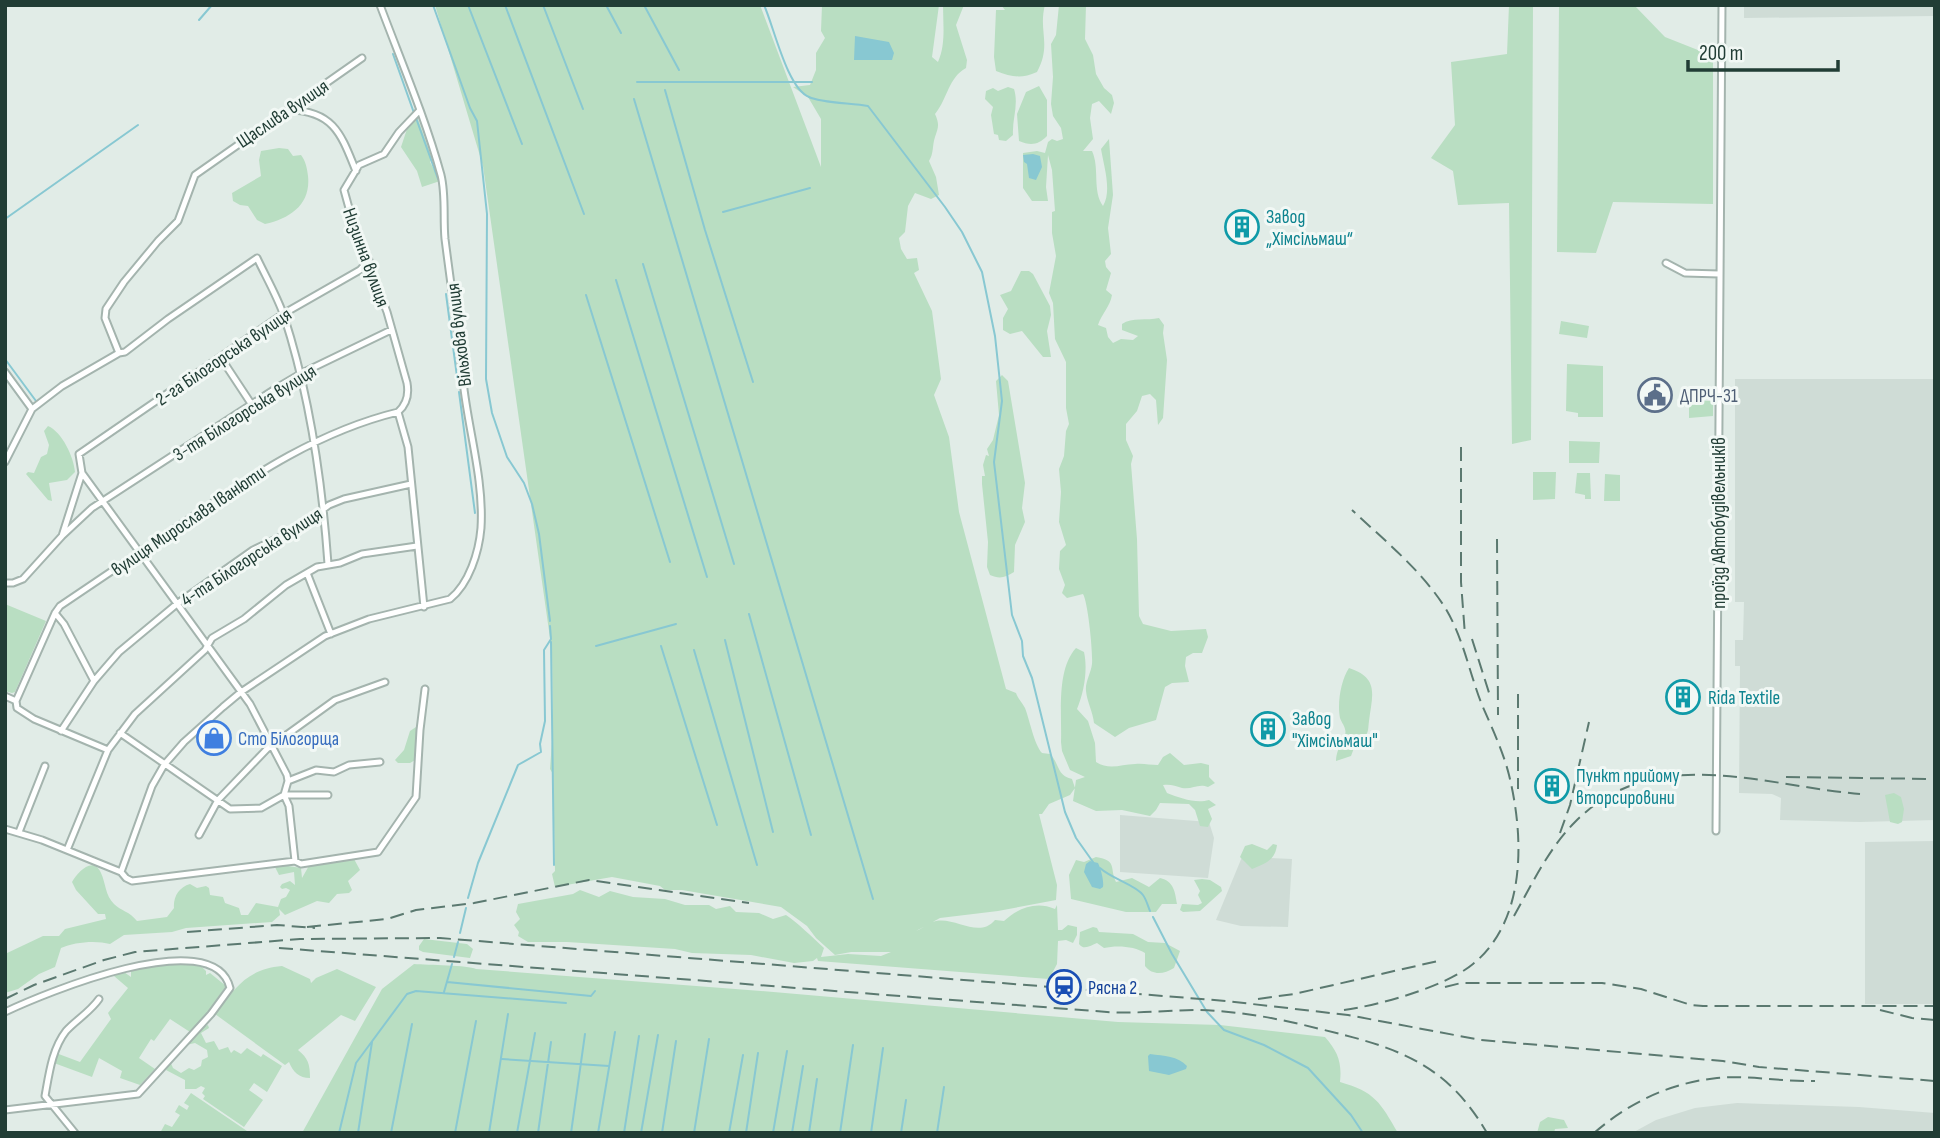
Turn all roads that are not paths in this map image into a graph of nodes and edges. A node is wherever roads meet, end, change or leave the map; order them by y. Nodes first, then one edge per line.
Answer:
1 (380, 5) edge
2 (1722, 5) edge
3 (362, 58) dead end
4 (287, 110) junction
5 (420, 110) junction
6 (356, 171) junction
7 (369, 260) junction
8 (1666, 263) dead end
9 (1719, 274) junction
10 (283, 314) junction
11 (391, 330) junction
12 (119, 353) junction
13 (221, 358) junction
14 (5, 372) edge
15 (300, 374) junction
16 (252, 405) junction
17 (32, 409) junction
18 (398, 412) junction
19 (314, 441) junction
20 (5, 462) edge
21 (82, 473) junction
22 (411, 484) junction
23 (102, 502) junction
24 (324, 509) junction
25 (62, 536) junction
26 (417, 547) junction
27 (140, 553) junction
28 (328, 564) junction
29 (307, 573) junction
30 (5, 583) edge
31 (178, 603) junction
32 (424, 607) junction
33 (55, 613) junction
34 (331, 634) junction
35 (206, 646) junction
36 (94, 681) junction
37 (385, 682) dead end
38 (425, 688) dead end
39 (241, 692) junction
40 (5, 696) edge
41 (16, 701) junction
42 (61, 732) junction
43 (120, 733) junction
44 (272, 746) junction
45 (108, 750) junction
46 (380, 762) dead end
47 (164, 765) junction
48 (45, 766) dead end
49 (288, 781) junction
50 (284, 795) junction
51 (328, 796) dead end
52 (218, 800) junction
53 (5, 829) edge
54 (1716, 831) dead end
55 (19, 832) junction
56 (200, 835) dead end
57 (67, 850) junction
58 (295, 861) junction
59 (121, 873) junction
60 (99, 999) dead end
61 (5, 1012) edge
62 (49, 1104) junction
63 (5, 1110) edge
64 (75, 1133) edge

1 - 5 street, Вільхова вулиця
2 - 9 street, проїзд Автобудівельників
3 - 4 street, Щаслива вулиця
4 - 6 street
4 - 12 street, Щаслива вулиця
5 - 6 street
5 - 32 street, Вільхова вулиця
6 - 7 street, Низинна вулиця
7 - 10 street, 2-га Білогорська вулиця
7 - 11 street, Низинна вулиця
8 - 9 street
9 - 54 street, проїзд Автобудівельників
10 - 12 street
10 - 13 street, 2-га Білогорська вулиця
10 - 15 street
11 - 15 street, 3-тя Білогорська вулиця
11 - 18 street, Низинна вулиця
12 - 17 street
13 - 16 street
13 - 21 street, 2-га Білогорська вулиця
14 - 17 street
15 - 16 street, 3-тя Білогорська вулиця
15 - 19 street
16 - 23 street, 3-тя Білогорська вулиця
17 - 20 street
18 - 19 street, вулиця Мирослава Іванюти
18 - 22 street
19 - 24 street
19 - 27 street, вулиця Мирослава Іванюти
21 - 23 street
21 - 25 street
22 - 24 street, 4-та Білогорська вулиця
22 - 26 street
23 - 25 street, 3-тя Білогорська вулиця
23 - 27 street
24 - 28 street
24 - 31 street, 4-та Білогорська вулиця
25 - 30 street, 3-тя Білогорська вулиця
26 - 28 street
26 - 32 street
27 - 31 street
27 - 33 street, вулиця Мирослава Іванюти
28 - 29 street
29 - 34 street
29 - 35 street
31 - 35 street
31 - 36 street, 4-та Білогорська вулиця
32 - 34 street, Вільхова вулиця
33 - 36 street
33 - 41 street, вулиця Мирослава Іванюти
34 - 39 street, Вільхова вулиця
35 - 39 street
35 - 43 street
36 - 42 street, 4-та Білогорська вулиця
37 - 44 street
38 - 58 street
39 - 44 street
39 - 47 street, Вільхова вулиця
40 - 41 street
41 - 42 street
42 - 45 street
43 - 45 street
43 - 47 street
44 - 49 street
44 - 52 street
45 - 57 street
46 - 49 street
47 - 52 street
47 - 59 street, Вільхова вулиця
48 - 55 street
49 - 50 street
50 - 51 street
50 - 52 street
50 - 58 street
52 - 56 street
53 - 55 street
55 - 57 street
57 - 59 street
58 - 59 street
60 - 62 street
61 - 62 street
62 - 63 street
62 - 64 street

